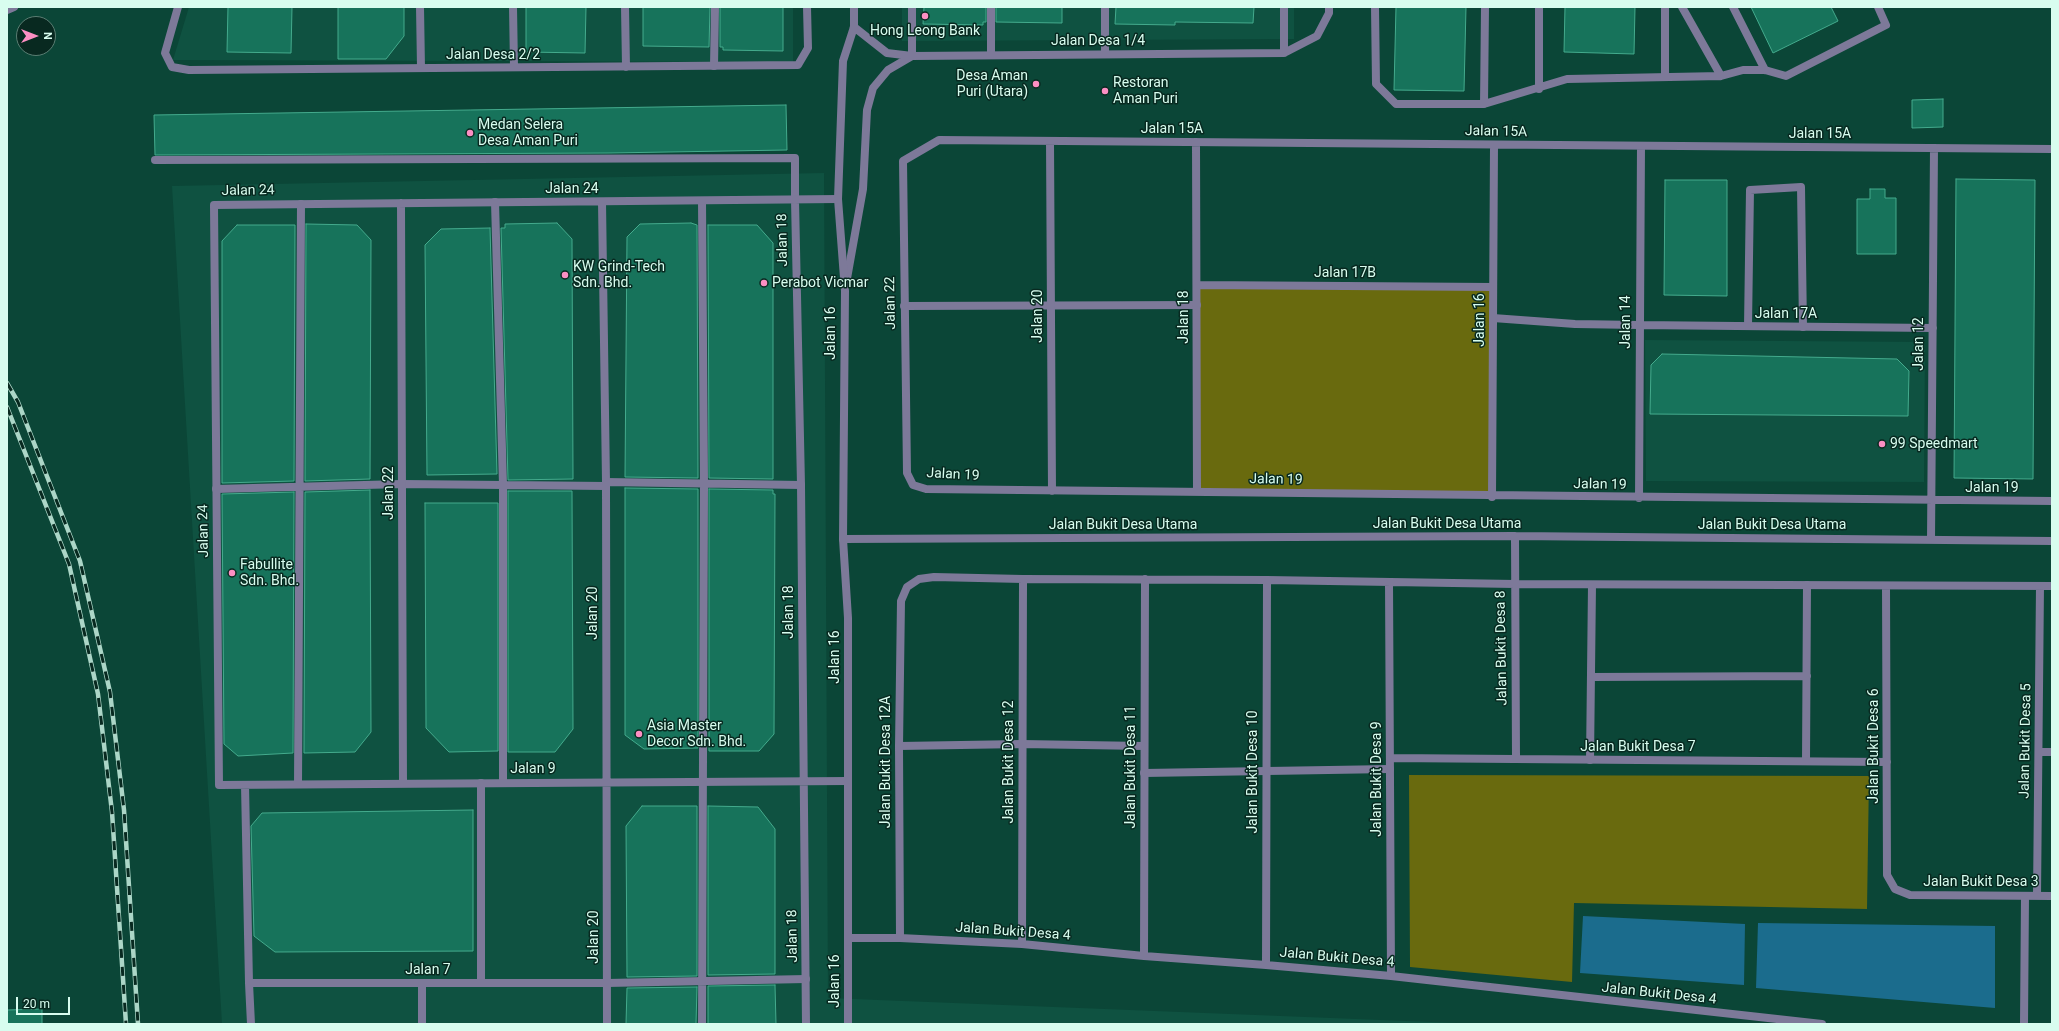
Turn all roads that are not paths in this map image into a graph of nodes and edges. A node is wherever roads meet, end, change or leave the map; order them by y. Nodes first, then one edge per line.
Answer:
1 (14, 7) edge
2 (178, 7) edge
3 (420, 7) edge
4 (514, 7) edge
5 (625, 7) edge
6 (714, 7) edge
7 (807, 7) edge
8 (854, 7) edge
9 (912, 7) edge
10 (991, 7) edge
11 (1105, 7) edge
12 (1284, 7) edge
13 (1329, 7) edge
14 (1375, 7) edge
15 (1485, 7) edge
16 (1539, 7) edge
17 (1665, 7) edge
18 (1682, 7) edge
19 (1733, 7) edge
20 (1878, 7) edge
21 (7, 10) edge
22 (854, 27) junction
23 (1284, 53) junction
24 (1105, 54) junction
25 (991, 55) junction
26 (912, 56) junction
27 (714, 66) junction
28 (626, 67) junction
29 (421, 68) junction
30 (514, 68) junction
31 (1765, 70) junction
32 (1666, 76) junction
33 (1721, 76) junction
34 (1539, 89) junction
35 (1484, 104) junction
36 (939, 140) joint
37 (1050, 141) junction
38 (1196, 142) junction
39 (1494, 144) junction
40 (1640, 146) junction
41 (1934, 148) junction
42 (2052, 149) edge
43 (155, 160) dead end
44 (838, 199) junction
45 (795, 200) junction
46 (702, 201) junction
47 (494, 202) junction
48 (602, 202) junction
49 (401, 203) junction
50 (301, 204) junction
51 (1197, 285) junction
52 (1493, 287) junction
53 (845, 290) junction
54 (1197, 304) junction
55 (904, 306) junction
56 (1051, 306) junction
57 (1493, 318) junction
58 (1639, 325) junction
59 (1748, 326) junction
60 (1803, 327) junction
61 (1932, 328) junction
62 (402, 484) junction
63 (606, 484) junction
64 (704, 484) junction
65 (502, 485) junction
66 (801, 485) junction
67 (913, 485) joint
68 (300, 487) junction
69 (216, 489) junction
70 (1052, 490) junction
71 (1197, 492) junction
72 (1492, 496) junction
73 (1639, 498) junction
74 (1931, 500) junction
75 (2052, 501) edge
76 (1515, 536) junction
77 (843, 539) junction
78 (1931, 539) junction
79 (2052, 542) edge
80 (1023, 579) junction
81 (1145, 579) junction
82 (1266, 580) junction
83 (1389, 582) junction
84 (1515, 584) junction
85 (1592, 585) junction
86 (1807, 586) junction
87 (1886, 586) junction
88 (2040, 586) junction
89 (2052, 586) edge
90 (1807, 676) junction
91 (1591, 677) junction
92 (1022, 744) junction
93 (899, 746) junction
94 (1144, 746) junction
95 (2039, 752) junction
96 (2052, 752) edge
97 (1390, 758) junction
98 (1516, 759) junction
99 (1590, 760) junction
100 (1806, 761) junction
101 (1887, 762) junction
102 (1390, 769) junction
103 (1266, 771) junction
104 (1144, 773) junction
105 (848, 781) junction
106 (502, 782) junction
107 (606, 782) junction
108 (703, 782) junction
109 (803, 782) junction
110 (403, 783) junction
111 (481, 783) junction
112 (298, 784) junction
113 (219, 785) joint
114 (245, 785) junction
115 (1910, 895) joint
116 (2025, 896) junction
117 (2037, 896) junction
118 (2052, 896) edge
119 (848, 938) junction
120 (900, 938) junction
121 (1022, 944) junction
122 (1144, 956) junction
123 (1266, 965) junction
124 (1391, 976) junction
125 (806, 979) junction
126 (702, 981) junction
127 (249, 983) junction
128 (422, 983) junction
129 (481, 983) junction
130 (607, 983) junction
131 (251, 1024) edge
132 (422, 1024) edge
133 (607, 1024) edge
134 (702, 1024) edge
135 (806, 1024) edge
136 (848, 1024) edge
137 (1822, 1024) edge
138 (2024, 1024) edge

1 - 21 street
2 - 29 street, Jalan Desa 2/2
3 - 29 street
4 - 30 street
5 - 28 street
6 - 27 street
7 - 27 street, Jalan Desa 2/2
8 - 22 street, Jalan 16
9 - 26 street
10 - 25 street
11 - 24 street
12 - 23 street
13 - 23 street
14 - 35 street
15 - 35 street
16 - 34 street
17 - 32 street
18 - 33 street
19 - 31 street
20 - 31 street
22 - 26 street
22 - 44 street, Jalan 16
23 - 24 street, Jalan Desa 1/4
24 - 25 street, Jalan Desa 1/4
25 - 26 street, Jalan Desa 1/4
26 - 53 street, Jalan 16
27 - 28 street, Jalan Desa 2/2
28 - 30 street, Jalan Desa 2/2
29 - 30 street, Jalan Desa 2/2
31 - 33 street
32 - 33 street
32 - 34 street
34 - 35 street
36 - 37 street, Jalan 15A
36 - 55 street, Jalan 22
37 - 38 street, Jalan 15A
37 - 56 street, Jalan 20
38 - 39 street, Jalan 15A
38 - 51 street, Jalan 18
39 - 40 street, Jalan 15A
39 - 52 street, Jalan 16
40 - 41 street, Jalan 15A
40 - 58 street, Jalan 14
41 - 42 street, Jalan 15A
41 - 61 street, Jalan 12
43 - 45 street, Jalan 18
44 - 45 street, Jalan 24
44 - 53 street, Jalan 16
45 - 46 street, Jalan 24
45 - 66 street, Jalan 18
46 - 48 street, Jalan 24
46 - 64 street
47 - 48 street, Jalan 24
47 - 49 street, Jalan 24
47 - 65 street
48 - 63 street, Jalan 20
49 - 50 street, Jalan 24
49 - 62 street, Jalan 22
50 - 68 street
50 - 69 street, Jalan 24
51 - 52 street, Jalan 17B
51 - 54 street, Jalan 18
52 - 57 street, Jalan 16
53 - 77 street, Jalan 16
54 - 56 street
54 - 71 street, Jalan 18
55 - 56 street
55 - 67 street, Jalan 22
56 - 70 street, Jalan 20
57 - 58 street, Jalan 17A
57 - 72 street, Jalan 16
58 - 59 street, Jalan 17A
58 - 73 street, Jalan 14
59 - 60 street, Jalan 17A
59 - 60 street
60 - 61 street, Jalan 17A
61 - 74 street, Jalan 12
62 - 65 street
62 - 68 street
62 - 110 street, Jalan 22
63 - 64 street
63 - 65 street
63 - 107 street, Jalan 20
64 - 66 street
64 - 108 street
65 - 106 street
66 - 109 street, Jalan 18
67 - 70 street, Jalan 19
68 - 69 street
68 - 112 street
69 - 113 street, Jalan 24
70 - 71 street, Jalan 19
71 - 72 street, Jalan 19
72 - 73 street, Jalan 19
73 - 74 street, Jalan 19
74 - 75 street, Jalan 19
74 - 78 street, Jalan 12
76 - 77 street, Jalan Bukit Desa Utama
76 - 78 street, Jalan Bukit Desa Utama
76 - 84 street, Jalan Bukit Desa 8
77 - 105 street, Jalan 16
78 - 79 street, Jalan Bukit Desa Utama
80 - 81 street
80 - 92 street, Jalan Bukit Desa 12
80 - 93 street, Jalan Bukit Desa 12A
81 - 82 street
81 - 94 street, Jalan Bukit Desa 11
82 - 83 street
82 - 103 street, Jalan Bukit Desa 10
83 - 84 street
83 - 97 street, Jalan Bukit Desa 9
84 - 85 street
84 - 98 street, Jalan Bukit Desa 8
85 - 86 street
85 - 91 street
86 - 87 street
86 - 90 street
87 - 88 street
87 - 101 street, Jalan Bukit Desa 6
88 - 89 street
88 - 95 street, Jalan Bukit Desa 5
90 - 91 street
90 - 100 street
91 - 99 street
92 - 93 street
92 - 94 street
92 - 121 street, Jalan Bukit Desa 12
93 - 120 street, Jalan Bukit Desa 12A
94 - 104 street, Jalan Bukit Desa 11
95 - 96 street
95 - 117 street, Jalan Bukit Desa 5
97 - 98 street, Jalan Bukit Desa 7
97 - 102 street, Jalan Bukit Desa 9
98 - 99 street, Jalan Bukit Desa 7
99 - 100 street, Jalan Bukit Desa 7
100 - 101 street, Jalan Bukit Desa 7
101 - 115 street, Jalan Bukit Desa 6
102 - 103 street
102 - 124 street, Jalan Bukit Desa 9
103 - 104 street
103 - 123 street, Jalan Bukit Desa 10
104 - 122 street, Jalan Bukit Desa 11
105 - 109 street, Jalan 9
105 - 119 street, Jalan 16
106 - 107 street, Jalan 9
106 - 111 street, Jalan 9
107 - 108 street, Jalan 9
107 - 130 street, Jalan 20
108 - 109 street, Jalan 9
108 - 126 street
109 - 125 street, Jalan 18
110 - 111 street, Jalan 9
110 - 112 street, Jalan 9
111 - 129 street
112 - 114 street, Jalan 9
113 - 114 street, Jalan 9
114 - 127 street
115 - 116 street, Jalan Bukit Desa 3
116 - 117 street, Jalan Bukit Desa 3
116 - 138 street
117 - 118 street, Jalan Bukit Desa 3
119 - 120 street, Jalan Bukit Desa 4
119 - 136 street, Jalan 16
120 - 121 street, Jalan Bukit Desa 4
121 - 122 street, Jalan Bukit Desa 4
122 - 123 street, Jalan Bukit Desa 4
123 - 124 street, Jalan Bukit Desa 4
124 - 137 street, Jalan Bukit Desa 4
125 - 126 street, Jalan 7
125 - 135 street, Jalan 18
126 - 130 street, Jalan 7
126 - 134 street
127 - 128 street, Jalan 7
127 - 131 street
128 - 129 street, Jalan 7
128 - 132 street
129 - 130 street, Jalan 7
130 - 133 street, Jalan 20

